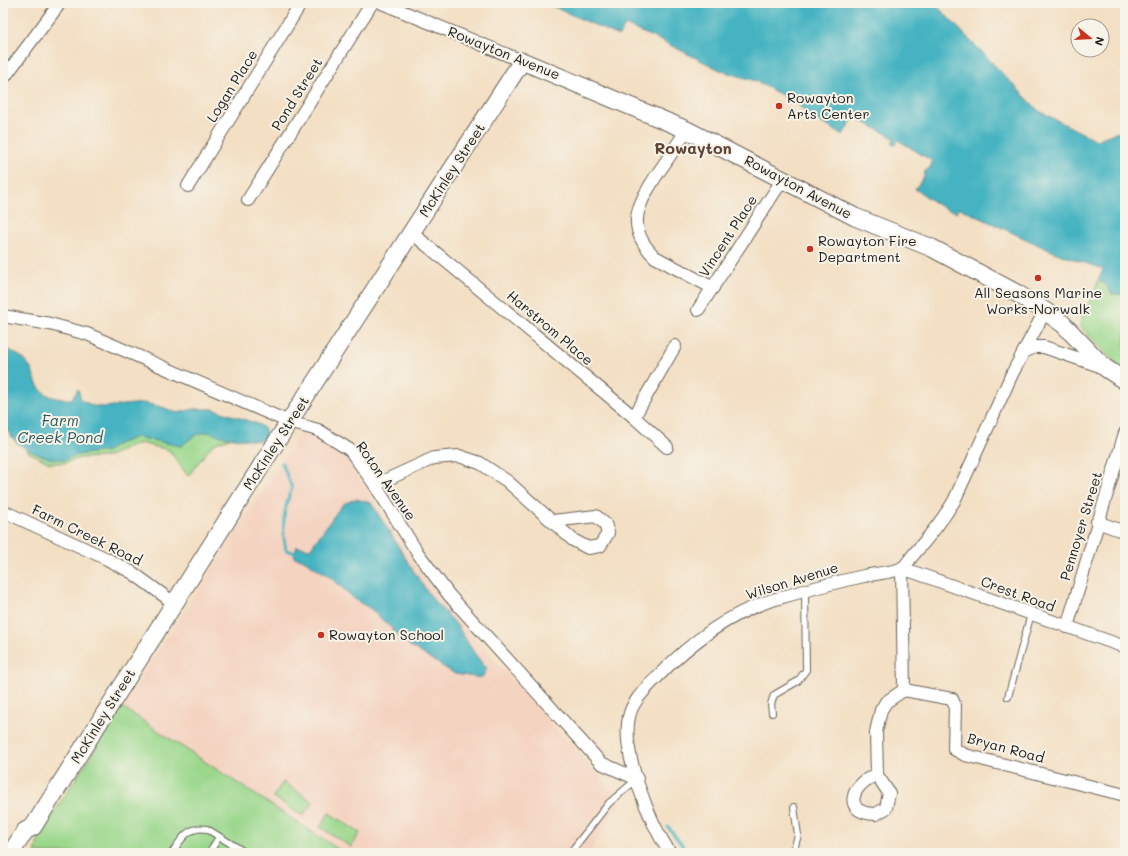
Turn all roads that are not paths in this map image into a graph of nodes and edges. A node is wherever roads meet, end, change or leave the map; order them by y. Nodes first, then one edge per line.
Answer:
1 (60, 3) edge
2 (301, 3) edge
3 (372, 3) edge
4 (382, 3) edge
5 (522, 61) junction
6 (3, 79) edge
7 (687, 130) junction
8 (783, 179) junction
9 (188, 186) dead end
10 (248, 200) dead end
11 (412, 233) junction
12 (712, 288) junction
13 (698, 310) dead end
14 (1045, 311) junction
15 (3, 316) edge
16 (675, 346) dead end
17 (1024, 352) junction
18 (1104, 367) junction
19 (1125, 382) edge
20 (634, 417) junction
21 (289, 422) junction
22 (1125, 433) edge
23 (666, 447) dead end
24 (375, 485) junction
25 (3, 511) edge
26 (553, 521) dead end
27 (1097, 522) junction
28 (1125, 532) edge
29 (902, 568) junction
30 (806, 591) junction
31 (174, 603) junction
32 (1031, 614) junction
33 (1067, 627) junction
34 (1125, 648) edge
35 (904, 690) junction
36 (1008, 697) dead end
37 (772, 714) dead end
38 (877, 775) dead end
39 (637, 779) junction
40 (1125, 795) edge
41 (794, 807) dead end
42 (33, 826) junction
43 (220, 837) junction
44 (11, 853) edge
45 (23, 853) edge
46 (172, 853) edge
47 (209, 853) edge
48 (246, 853) edge
49 (570, 853) edge
50 (670, 853) edge
51 (793, 853) edge

1 - 6 street
2 - 9 street, Logan Place
3 - 10 street, Pond Street
4 - 5 street, Rowayton Avenue
5 - 7 main road, Rowayton Avenue
5 - 11 main road, McKinley Street
7 - 8 main road, Rowayton Avenue
7 - 12 street
8 - 12 street, Vincent Place
8 - 14 main road, Rowayton Avenue
11 - 20 street, Harstrom Place
11 - 21 main road, McKinley Street
12 - 13 street, Vincent Place
14 - 17 street
14 - 18 main road, Rowayton Avenue
15 - 21 street, Roton Avenue
16 - 20 street
17 - 18 street
17 - 29 street
18 - 19 main road, Rowayton Avenue
20 - 23 street, Harstrom Place
21 - 24 street, Roton Avenue
21 - 31 main road, McKinley Street
22 - 27 street, Pennoyer Street
24 - 26 street
24 - 39 street, Roton Avenue
25 - 31 street, Farm Creek Road
27 - 28 street
27 - 33 street, Pennoyer Street
29 - 30 street, Wilson Avenue
29 - 32 street, Crest Road
29 - 35 street
30 - 37 lane
30 - 39 street, Wilson Avenue
31 - 42 main road, McKinley Street
32 - 33 street, Crest Road
32 - 36 lane
33 - 34 street, Crest Road
35 - 38 street
35 - 40 street, Bryan Road
39 - 49 lane
39 - 50 street, Wilson Avenue
41 - 51 lane
42 - 44 main road, McKinley Street
42 - 45 main road, McKinley Street
43 - 46 lane
43 - 47 lane
43 - 48 lane

